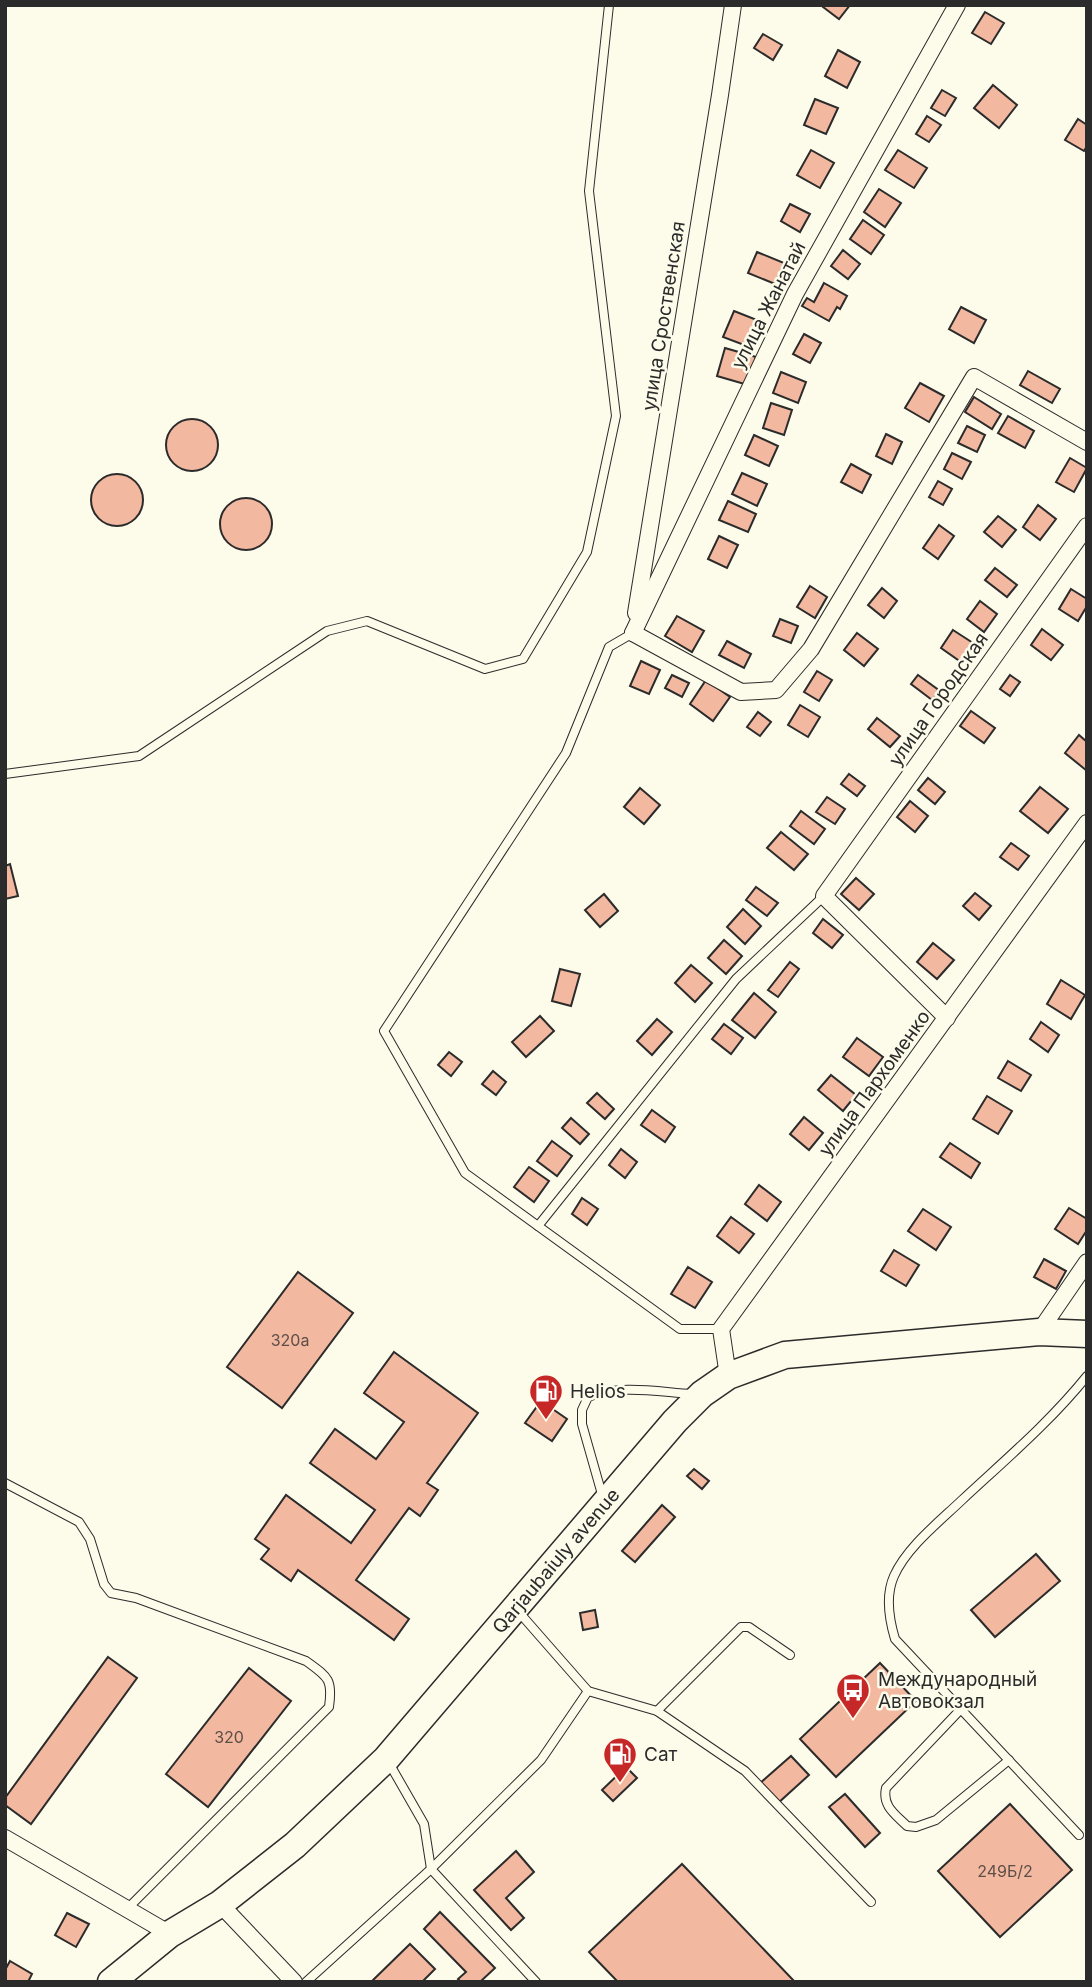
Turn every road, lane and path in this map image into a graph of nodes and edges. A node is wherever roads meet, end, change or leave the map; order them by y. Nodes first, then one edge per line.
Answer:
1 (609, 5) edge
2 (733, 5) edge
3 (957, 5) edge
4 (1087, 442) edge
5 (1087, 526) edge
6 (633, 633) junction
7 (5, 774) edge
8 (1087, 823) edge
9 (824, 896) junction
10 (947, 1018) junction
11 (538, 1226) junction
12 (1087, 1262) edge
13 (721, 1329) junction
14 (1040, 1332) junction
15 (1087, 1334) edge
16 (728, 1376) junction
17 (1087, 1376) edge
18 (702, 1394) junction
19 (5, 1483) edge
20 (605, 1503) junction
21 (515, 1608) junction
22 (790, 1655) dead end
23 (588, 1691) junction
24 (961, 1709) junction
25 (657, 1711) junction
26 (386, 1759) junction
27 (1009, 1760) junction
28 (1079, 1835) dead end
29 (5, 1838) edge
30 (431, 1870) junction
31 (871, 1902) dead end
32 (220, 1903) junction
33 (127, 1909) junction
34 (170, 1934) junction
35 (111, 1982) edge
36 (294, 1982) edge
37 (306, 1982) edge
38 (536, 1982) edge

1 - 7 lane
2 - 6 street, улица Сроственская
3 - 6 street, улица Жанатай
4 - 6 street
5 - 9 street, улица Городская
6 - 11 lane
8 - 10 street, улица Пархоменко
9 - 10 street
9 - 11 lane
10 - 13 street, улица Пархоменко
11 - 13 lane
12 - 14 street
13 - 16 street
14 - 15 highway, Qarjaubaiuly avenue
14 - 16 highway, Qarjaubaiuly avenue
16 - 18 highway, Qarjaubaiuly avenue
17 - 24 lane
18 - 20 highway, Qarjaubaiuly avenue
18 - 20 lane
19 - 33 lane
20 - 21 highway, Qarjaubaiuly avenue
21 - 23 lane
21 - 26 highway, Qarjaubaiuly avenue
22 - 25 lane
23 - 25 lane
23 - 30 lane
24 - 27 lane
24 - 27 lane
25 - 31 lane
26 - 30 lane
26 - 32 highway, Qarjaubaiuly avenue
27 - 28 lane
29 - 33 street
30 - 37 lane
30 - 38 lane
32 - 34 highway, Qarjaubaiuly avenue
32 - 36 street
33 - 34 street
34 - 35 highway, Qarjaubaiuly avenue

